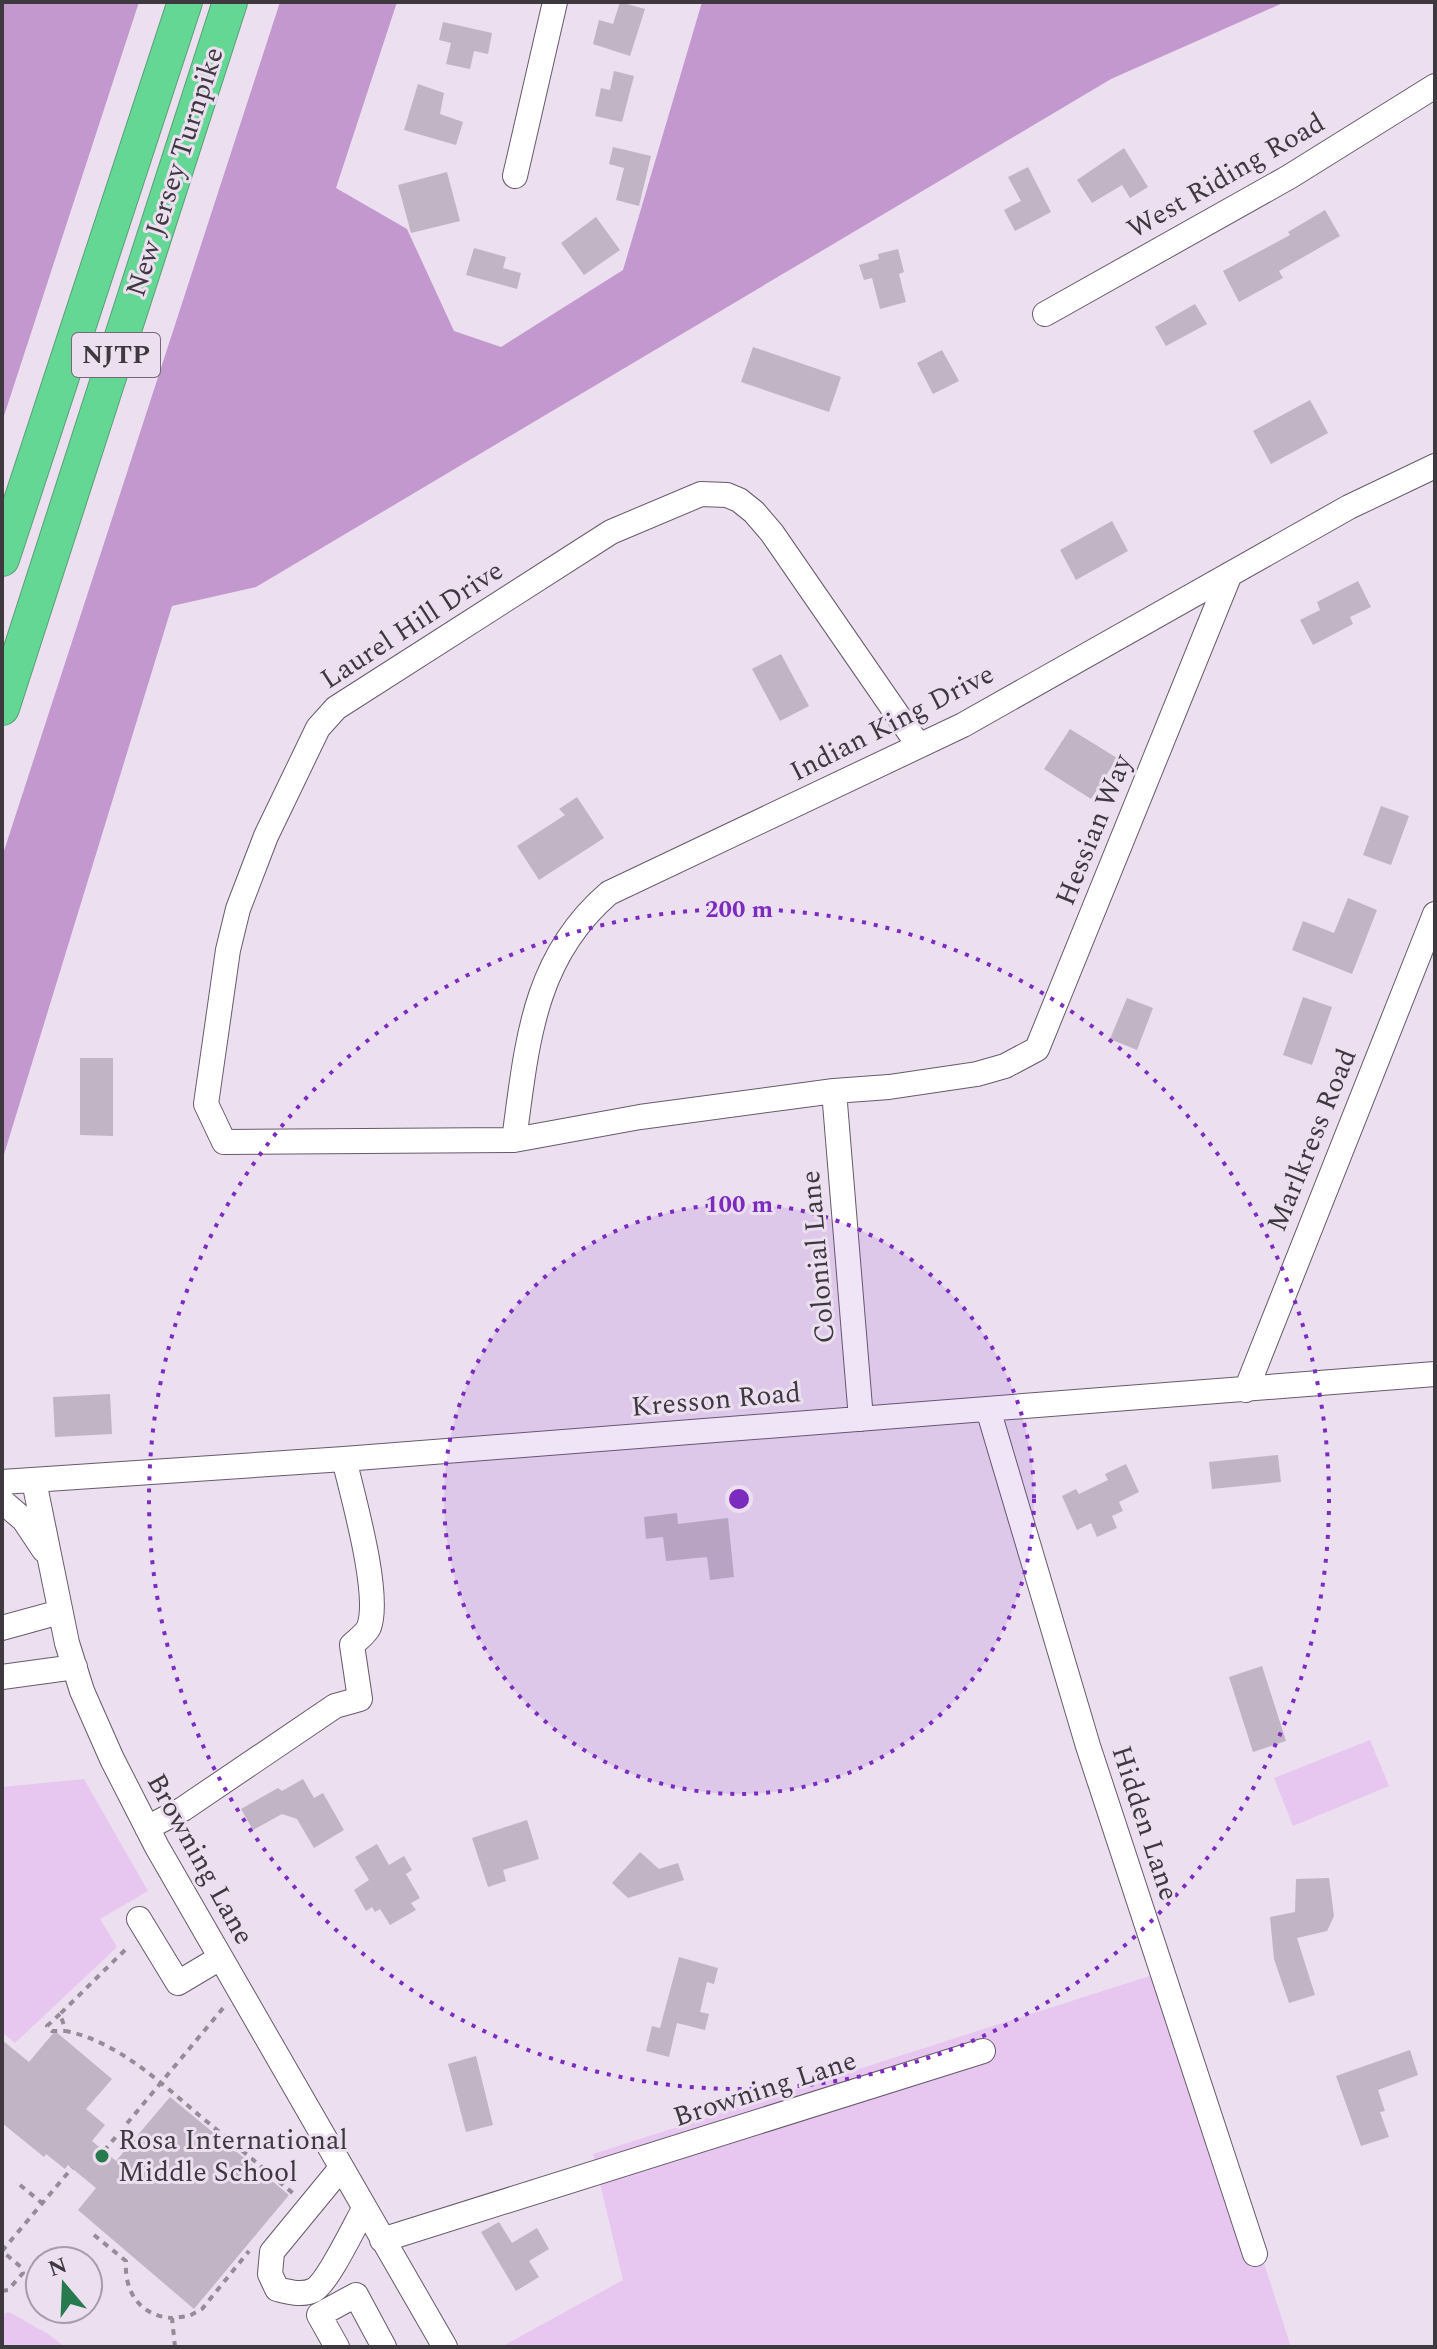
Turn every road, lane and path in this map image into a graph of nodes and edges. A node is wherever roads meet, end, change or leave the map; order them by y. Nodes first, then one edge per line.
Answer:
1 (185, 2) edge
2 (230, 2) edge
3 (555, 2) edge
4 (1435, 86) edge
5 (515, 176) dead end
6 (1045, 314) dead end
7 (1435, 466) edge
8 (2, 559) edge
9 (1230, 574) junction
10 (2, 708) edge
11 (919, 746) junction
12 (1435, 914) edge
13 (977, 1074) joint
14 (834, 1091) junction
15 (514, 1140) junction
16 (1435, 1374) edge
17 (1246, 1390) junction
18 (988, 1409) junction
19 (861, 1419) junction
20 (344, 1459) junction
21 (34, 1481) junction
22 (2, 1482) edge
23 (2, 1501) edge
24 (50, 1558) junction
25 (60, 1612) junction
26 (2, 1628) edge
27 (75, 1667) junction
28 (2, 1677) edge
29 (147, 1828) junction
30 (139, 1919) dead end
31 (125, 1950) dead end
32 (220, 1958) junction
33 (224, 2007) dead end
34 (60, 2014) junction
35 (66, 2031) junction
36 (983, 2051) dead end
37 (161, 2083) junction
38 (104, 2151) dead end
39 (72, 2168) dead end
40 (341, 2168) junction
41 (20, 2185) dead end
42 (42, 2203) junction
43 (286, 2206) dead end
44 (364, 2209) junction
45 (94, 2235) dead end
46 (258, 2240) dead end
47 (382, 2240) junction
48 (1255, 2254) dead end
49 (2, 2291) edge
50 (172, 2318) junction
51 (175, 2347) edge
52 (337, 2347) edge
53 (384, 2347) edge
54 (445, 2347) edge

1 - 8 highway, New Jersey Turnpike / NJTP
2 - 10 highway, New Jersey Turnpike / NJTP
3 - 5 street
4 - 6 street, West Riding Road
7 - 9 street, Indian King Drive
9 - 11 street, Indian King Drive
9 - 13 street, Hessian Way
11 - 15 street, Indian King Drive
11 - 15 street, Laurel Hill Drive
12 - 17 street, Marlkress Road
13 - 14 street, Laurel Hill Drive
14 - 15 street, Laurel Hill Drive
14 - 19 street, Colonial Lane
16 - 17 street, Kresson Road
17 - 18 street, Kresson Road
18 - 19 street, Kresson Road
18 - 48 street, Hidden Lane
19 - 20 street, Kresson Road
20 - 21 street, Kresson Road
20 - 29 street
21 - 22 street, Kresson Road
21 - 24 street, Browning Lane
23 - 24 street
24 - 25 street, Browning Lane
25 - 26 street
25 - 27 street, Browning Lane
27 - 28 street
27 - 29 street, Browning Lane
29 - 32 street, Browning Lane
30 - 32 street
31 - 34 path
32 - 40 street, Browning Lane
33 - 37 path
34 - 35 path
34 - 35 path
35 - 37 path
36 - 47 street, Browning Lane
37 - 38 path
37 - 43 path
39 - 42 path
40 - 44 street, Browning Lane
40 - 44 street
41 - 42 path
42 - 49 path
44 - 47 street, Browning Lane
45 - 50 path
46 - 50 path
47 - 54 street, Browning Lane
50 - 51 path
52 - 53 street

